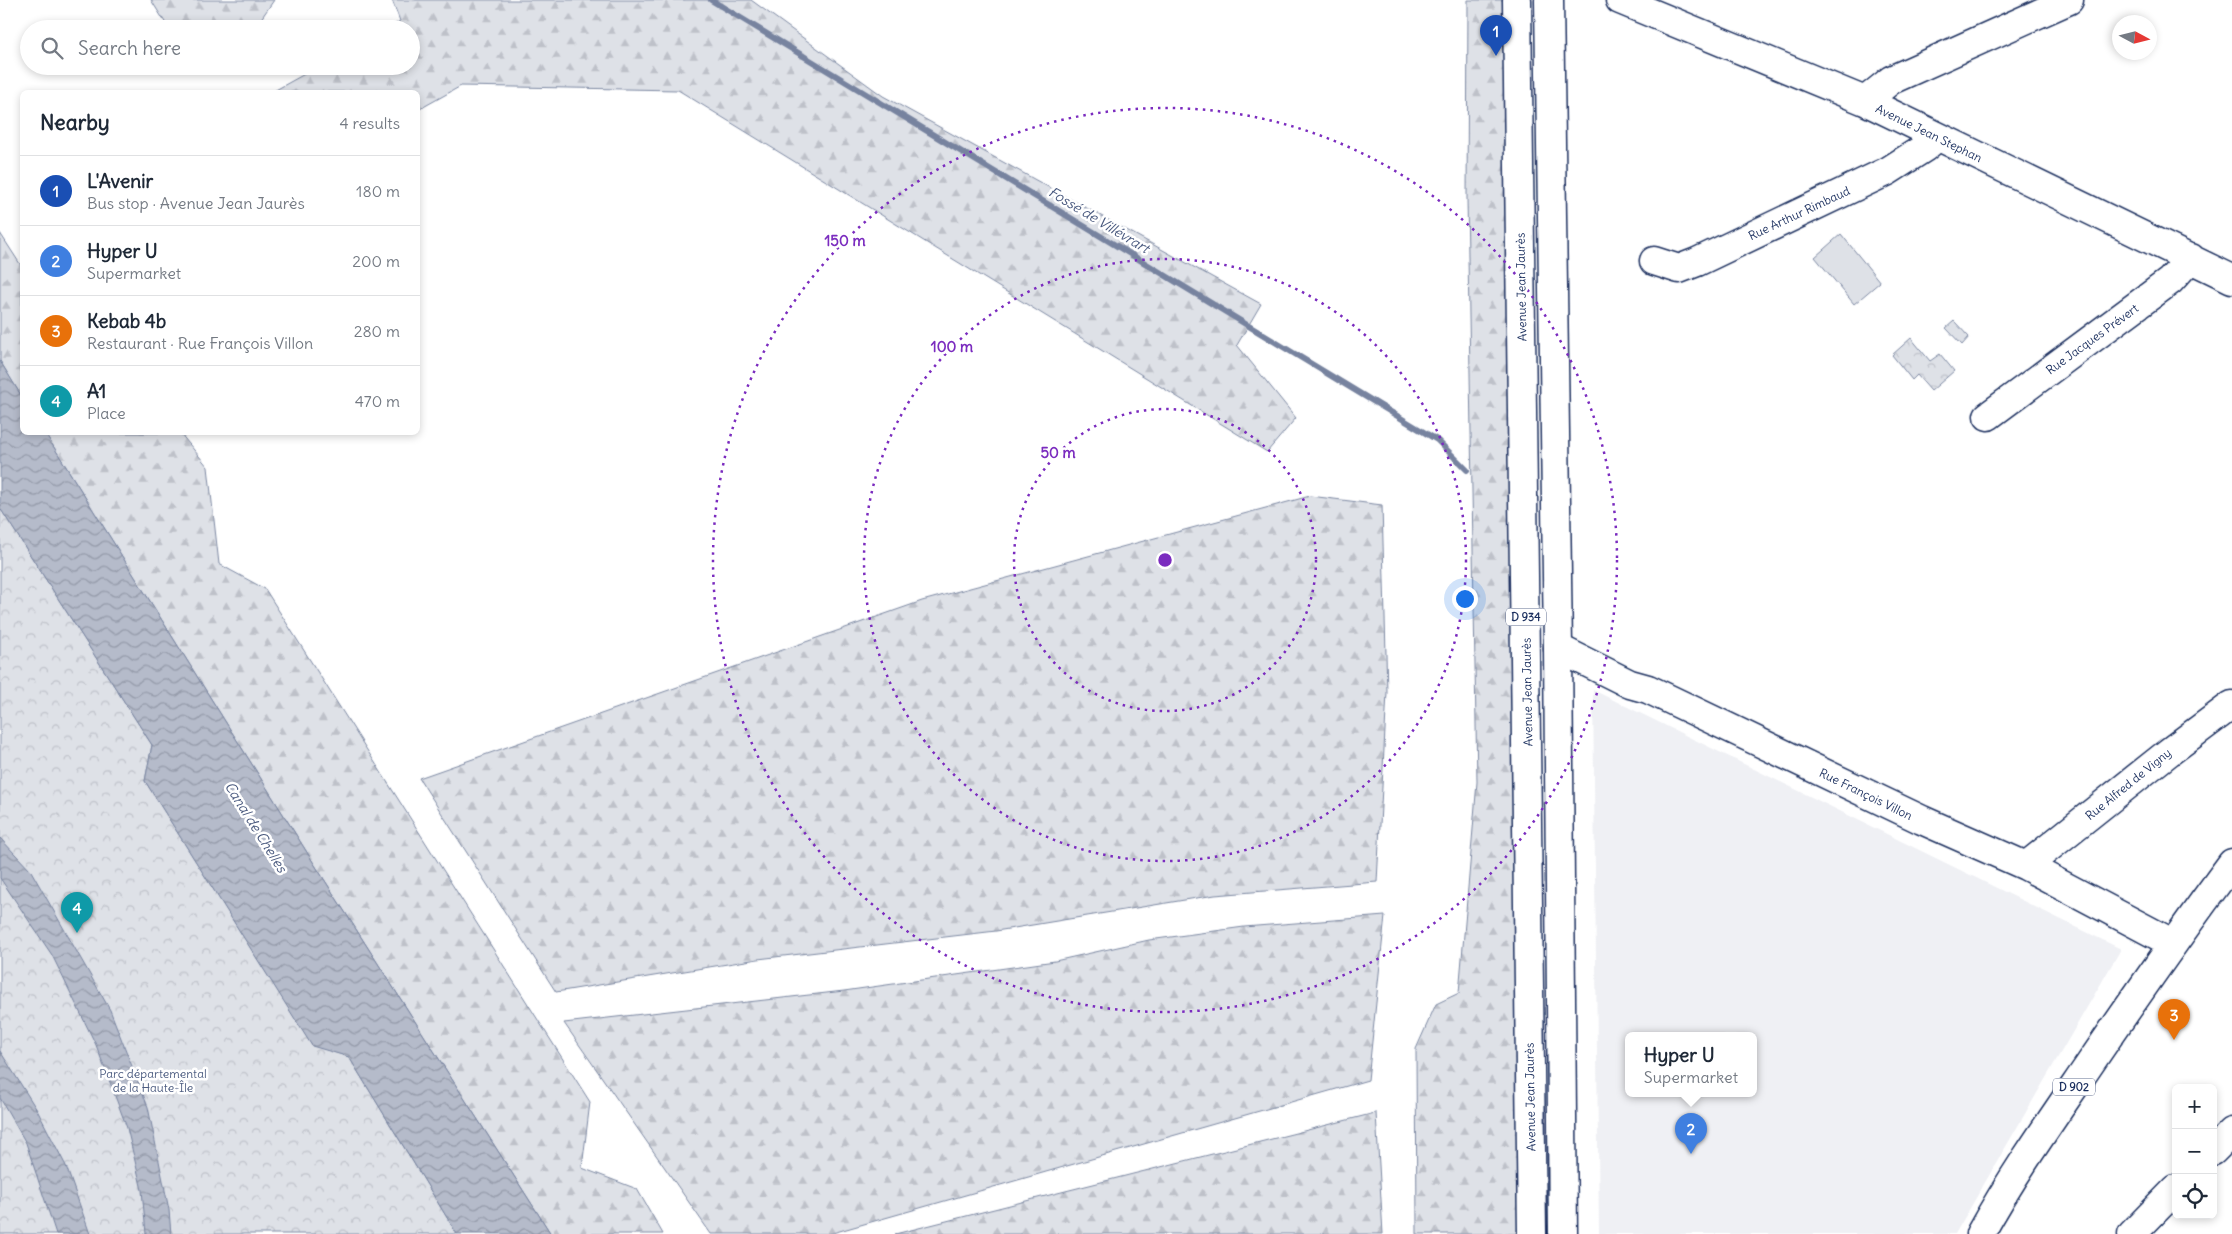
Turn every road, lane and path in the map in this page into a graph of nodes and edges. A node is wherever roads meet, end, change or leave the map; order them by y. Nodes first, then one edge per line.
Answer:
1 (1517, 0) edge
2 (1549, 0) edge
3 (1620, 0) edge
4 (2069, 0) edge
5 (1865, 101) junction
6 (1936, 137) junction
7 (2191, 258) junction
8 (1654, 261) dead end
9 (2232, 279) edge
10 (1988, 416) dead end
11 (1558, 648) junction
12 (2232, 705) edge
13 (2232, 863) edge
14 (2026, 866) junction
15 (2172, 943) junction
16 (2232, 1132) edge
17 (2217, 1147) edge
18 (2172, 1193) edge
19 (1532, 1234) edge
20 (1563, 1234) edge
21 (1980, 1234) edge
22 (2132, 1234) edge

1 - 19 main road, Avenue Jean Jaurès / D 934
2 - 11 main road, D 934
3 - 5 main road, Avenue Jean Stephan
4 - 5 main road
5 - 6 main road, Avenue Jean Stephan
6 - 7 main road, Avenue Jean Stephan
6 - 8 main road, Rue Arthur Rimbaud
7 - 9 main road, Avenue Jean Stephan
7 - 10 main road, Rue Jacques Prévert
11 - 14 main road, Rue François Villon
11 - 20 main road, D 934
12 - 14 main road, Rue Alfred de Vigny
13 - 15 main road, D 902
14 - 15 main road, Rue François Villon
15 - 21 main road, D 902
16 - 17 main road
18 - 22 main road

